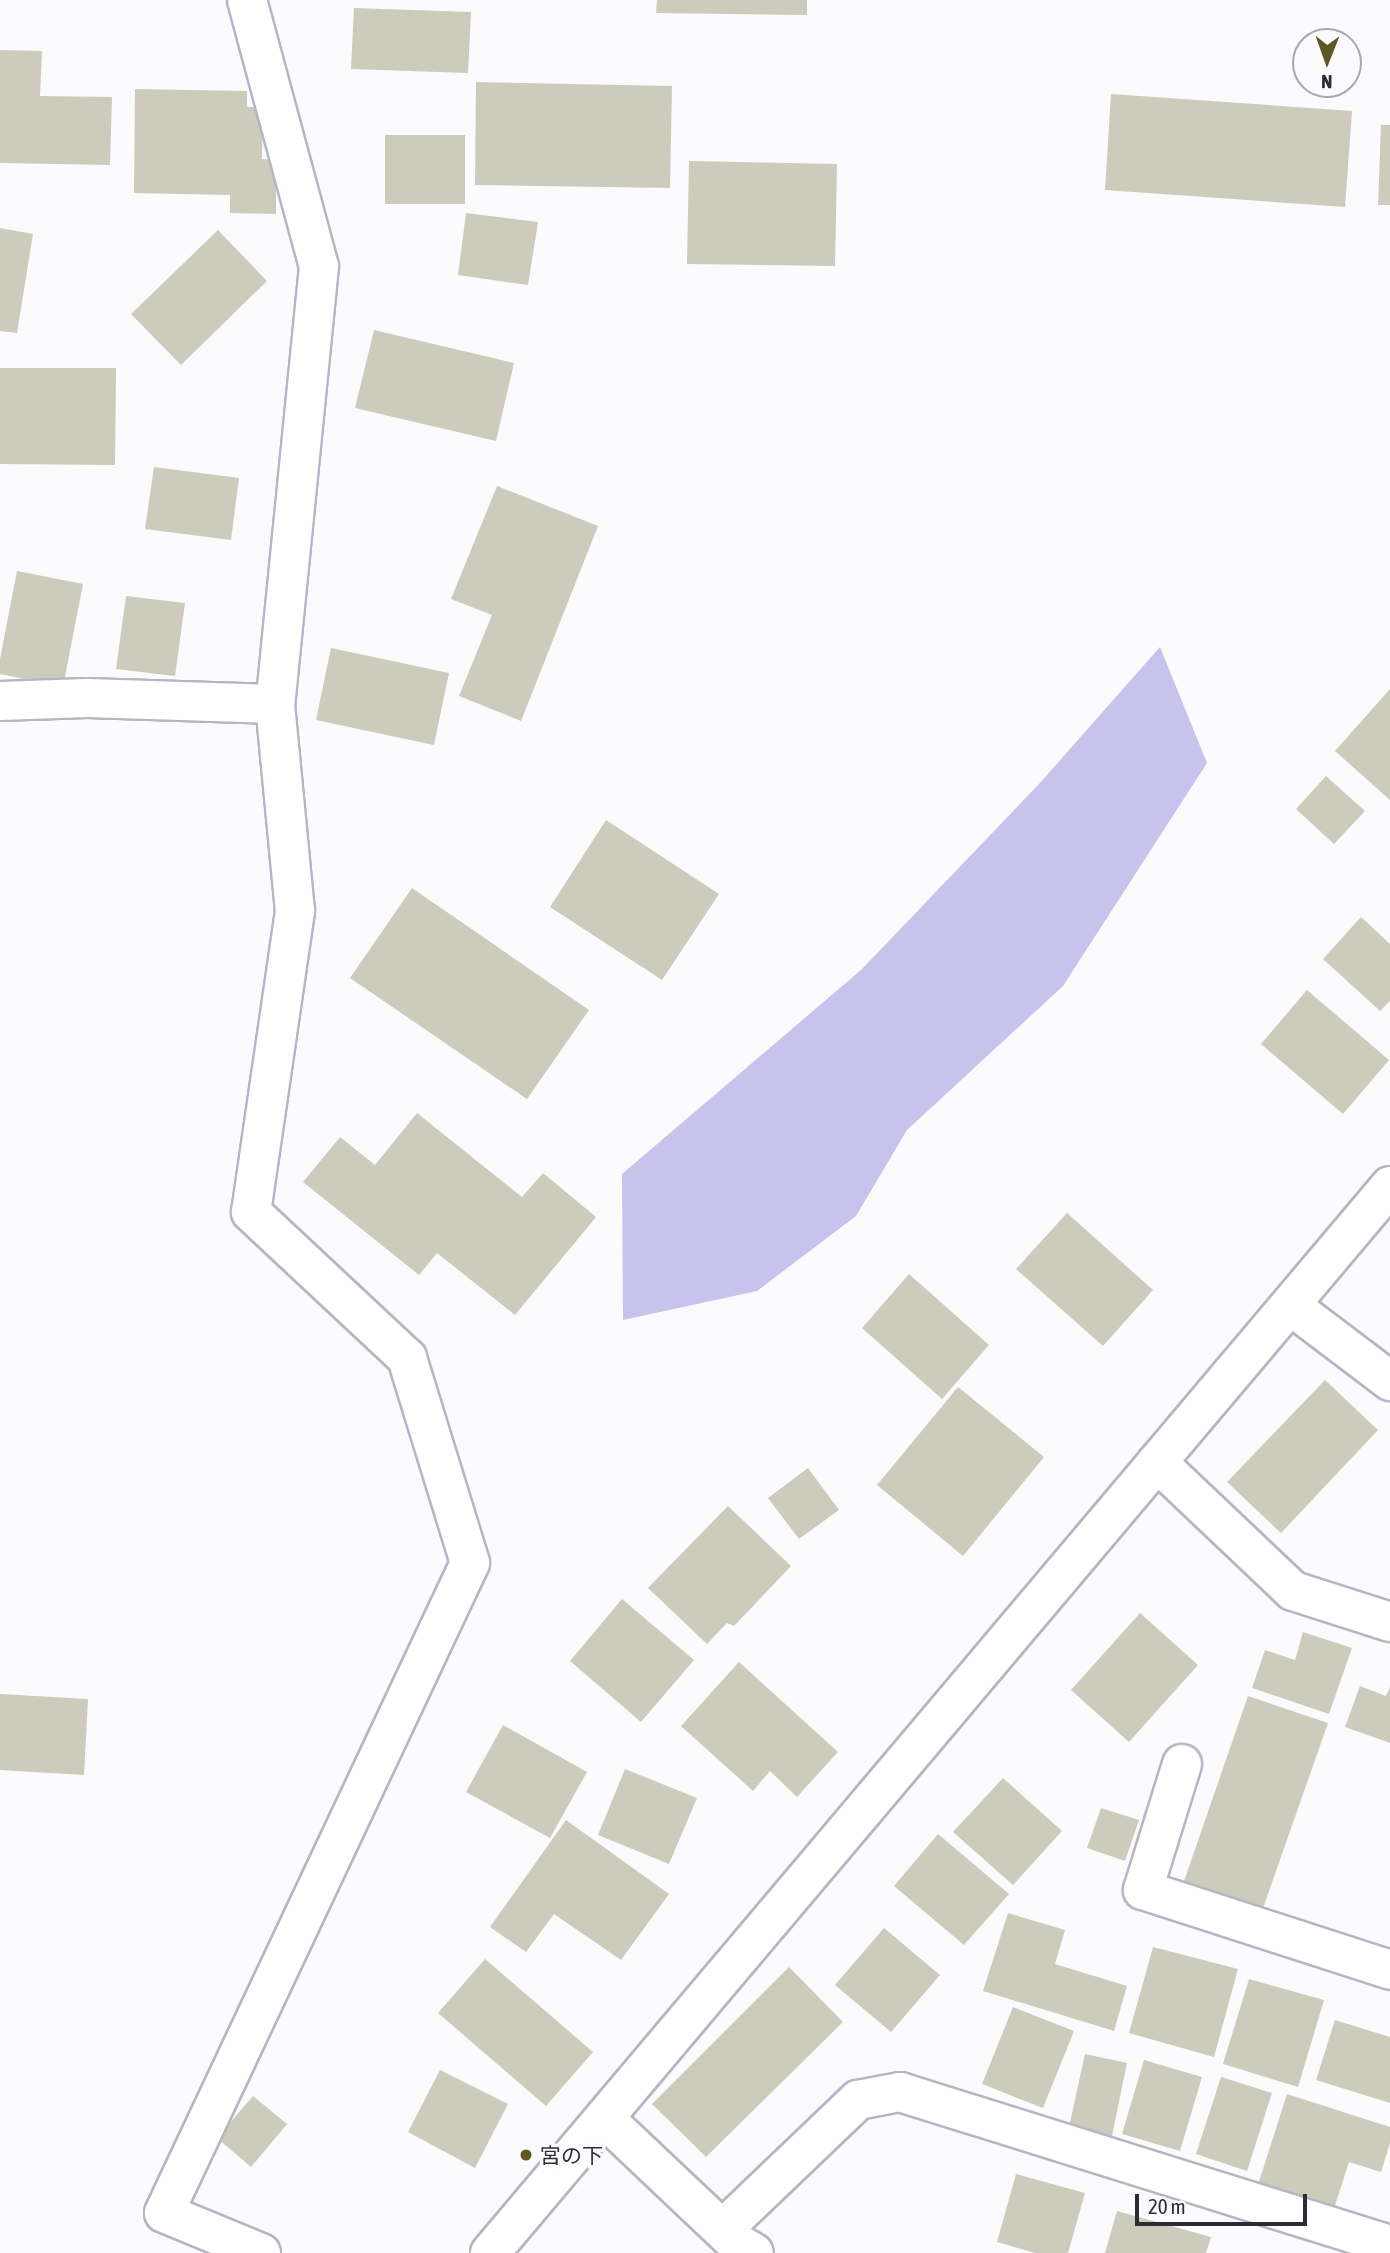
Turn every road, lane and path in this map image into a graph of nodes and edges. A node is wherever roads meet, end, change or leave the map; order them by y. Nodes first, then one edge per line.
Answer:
1 (247, 0) edge
2 (0, 701) edge
3 (275, 704) junction
4 (1390, 1186) edge
5 (1290, 1305) junction
6 (1390, 1381) edge
7 (1157, 1462) junction
8 (1390, 1622) edge
9 (1182, 1764) dead end
10 (1390, 1970) edge
11 (604, 2118) junction
12 (723, 2229) junction
13 (1390, 2245) edge
14 (261, 2253) edge
15 (491, 2253) edge
16 (754, 2253) edge

1 - 3 street
2 - 3 street
3 - 14 street
4 - 5 street
5 - 6 street
5 - 7 street
7 - 8 street
7 - 11 street
9 - 10 street
11 - 12 street
11 - 15 street
12 - 13 street
12 - 16 street

